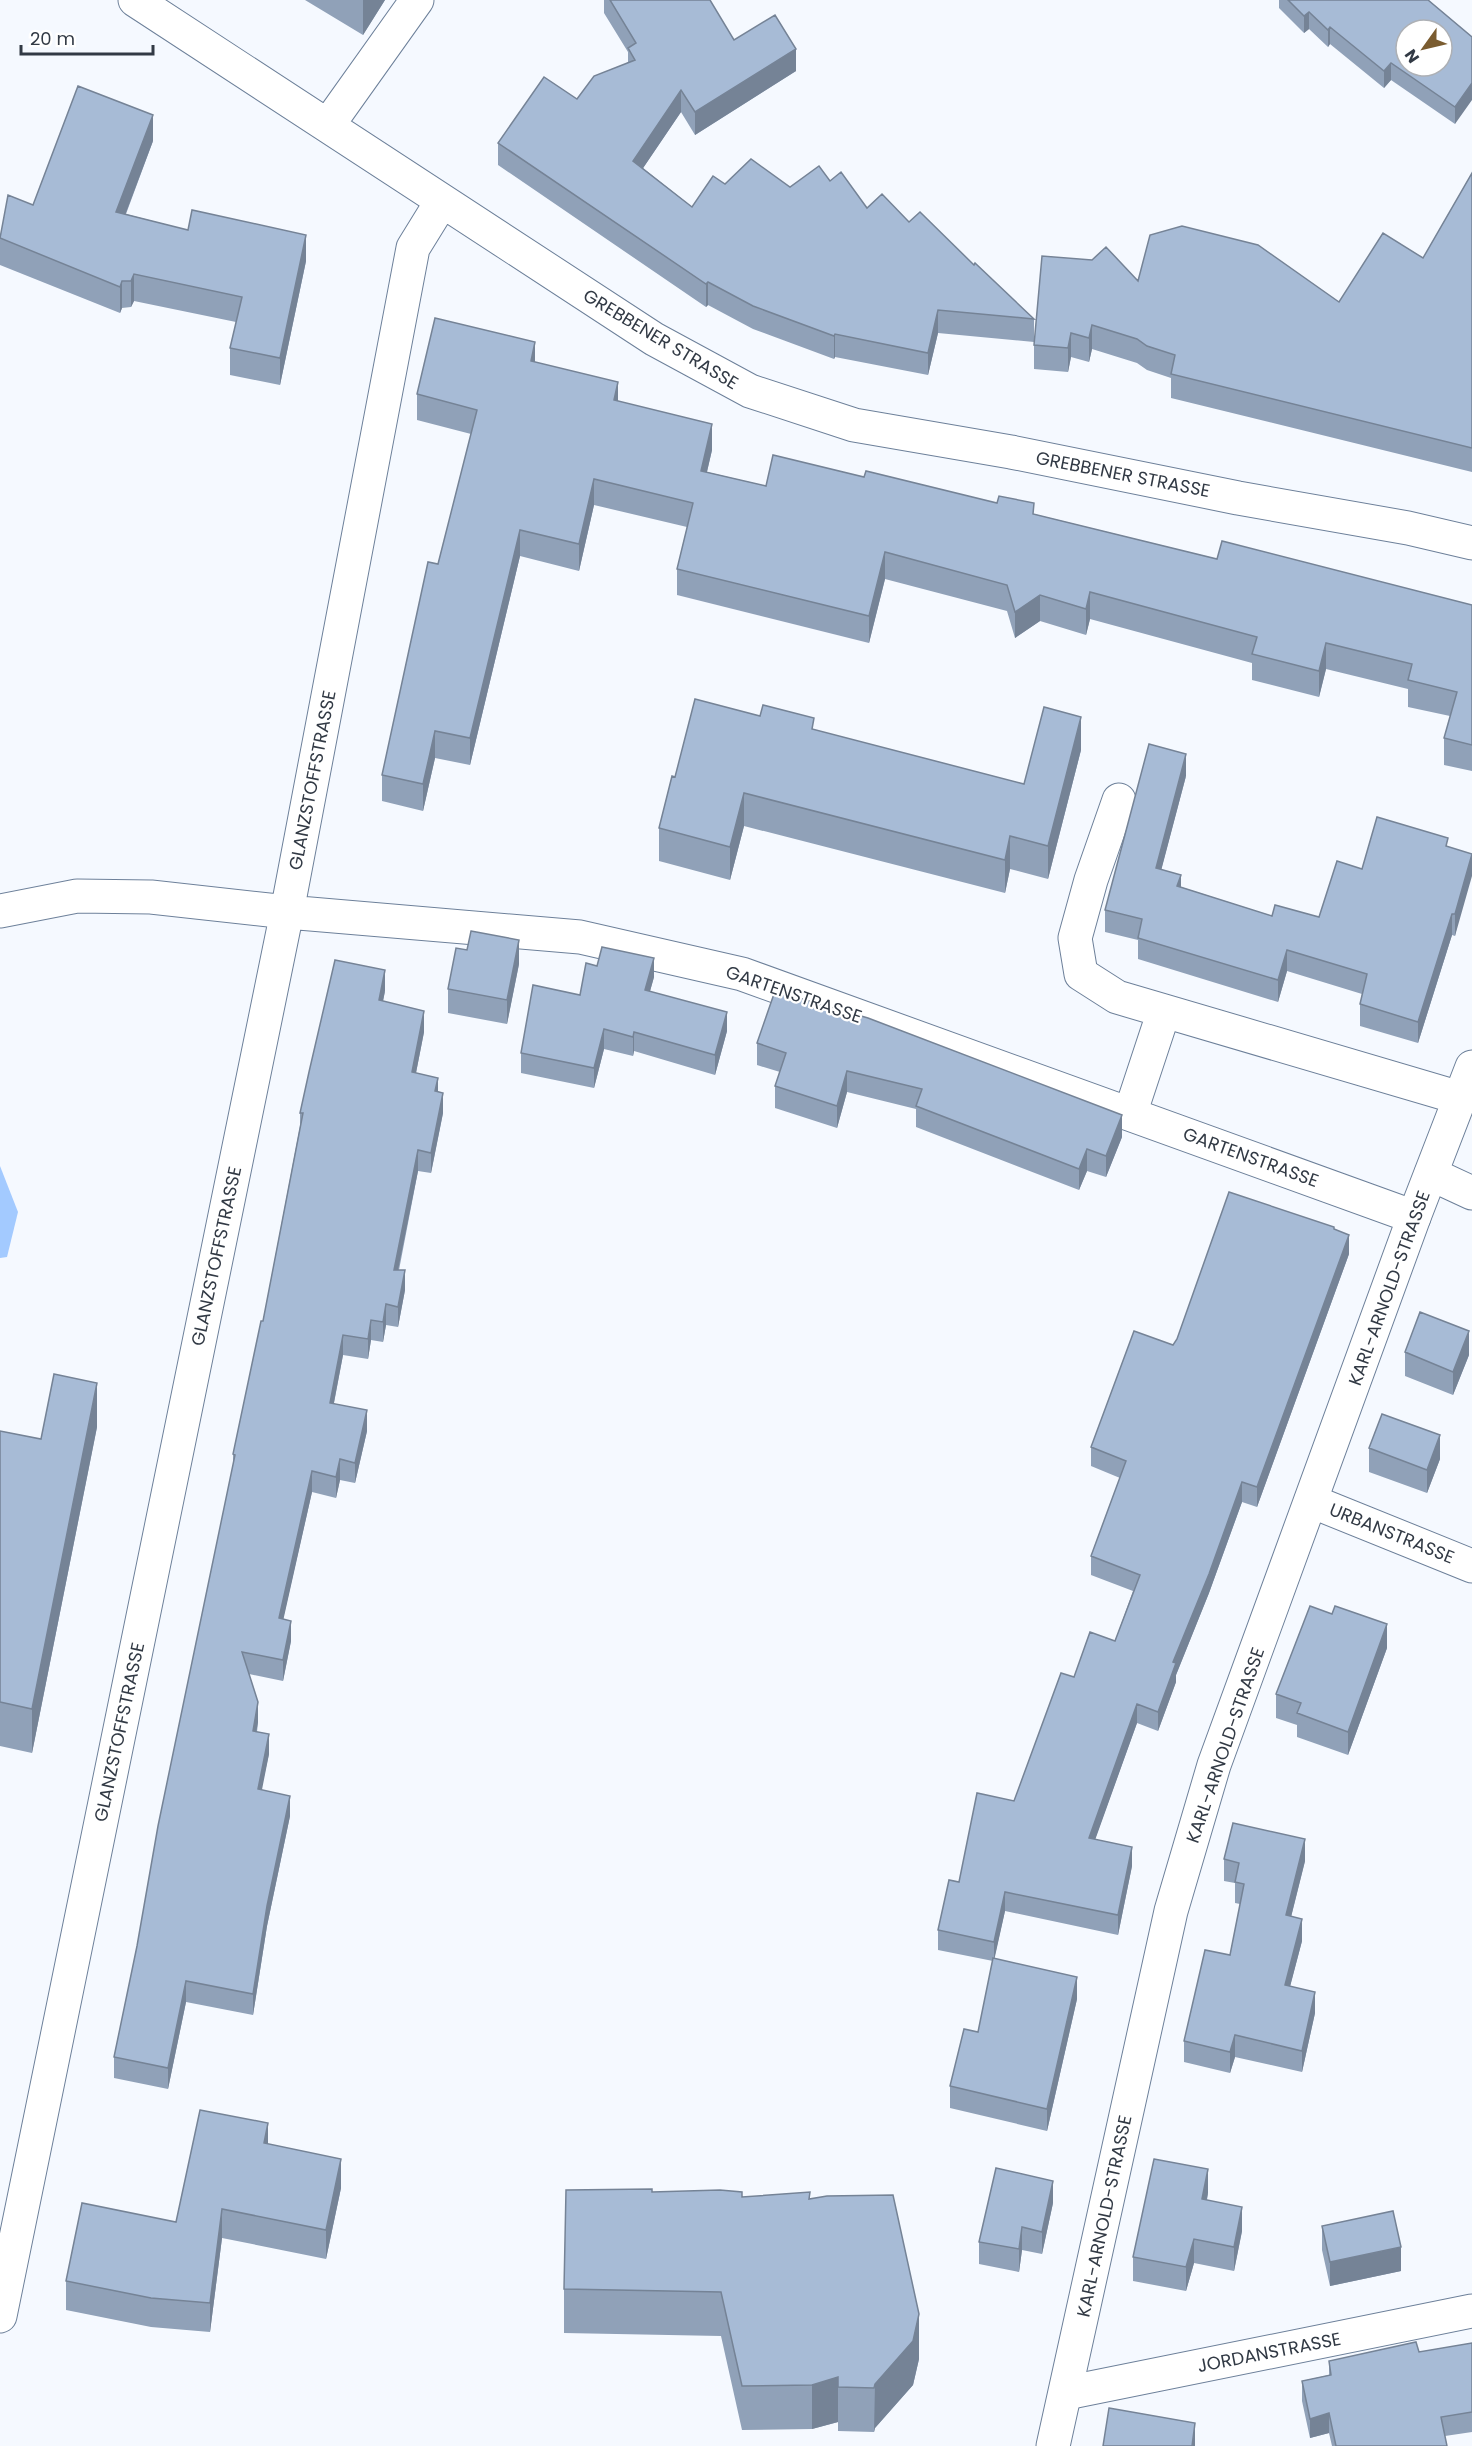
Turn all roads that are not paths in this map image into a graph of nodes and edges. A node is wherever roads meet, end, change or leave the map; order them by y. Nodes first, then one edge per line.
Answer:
1 (135, 0) edge
2 (417, 0) edge
3 (328, 125) junction
4 (442, 201) junction
5 (1472, 543) edge
6 (1119, 800) dead end
7 (0, 911) edge
8 (287, 912) junction
9 (1164, 1011) junction
10 (1472, 1067) edge
11 (1460, 1098) junction
12 (1130, 1114) junction
13 (1431, 1174) junction
14 (1472, 1193) edge
15 (1414, 1217) junction
16 (1311, 1501) junction
17 (1472, 1566) edge
18 (1472, 2311) edge
19 (0, 2316) edge
20 (1066, 2393) junction
21 (1053, 2446) edge

1 - 3 street, GREBBENER STRASSE
2 - 3 street
3 - 4 street, GREBBENER STRASSE
4 - 5 street, GREBBENER STRASSE
4 - 8 street, GLANZSTOFFSTRASSE
6 - 9 street
7 - 8 street, GARTENSTRASSE
8 - 12 street, GARTENSTRASSE
8 - 19 street, GLANZSTOFFSTRASSE
9 - 11 street
9 - 12 street
10 - 11 street, KARL-ARNOLD-STRASSE
11 - 13 street, KARL-ARNOLD-STRASSE
12 - 15 street, GARTENSTRASSE
13 - 14 street
13 - 15 street, KARL-ARNOLD-STRASSE
15 - 16 street, KARL-ARNOLD-STRASSE
16 - 17 street, URBANSTRASSE
16 - 20 street, KARL-ARNOLD-STRASSE
18 - 20 street, JORDANSTRASSE
20 - 21 street, KARL-ARNOLD-STRASSE

